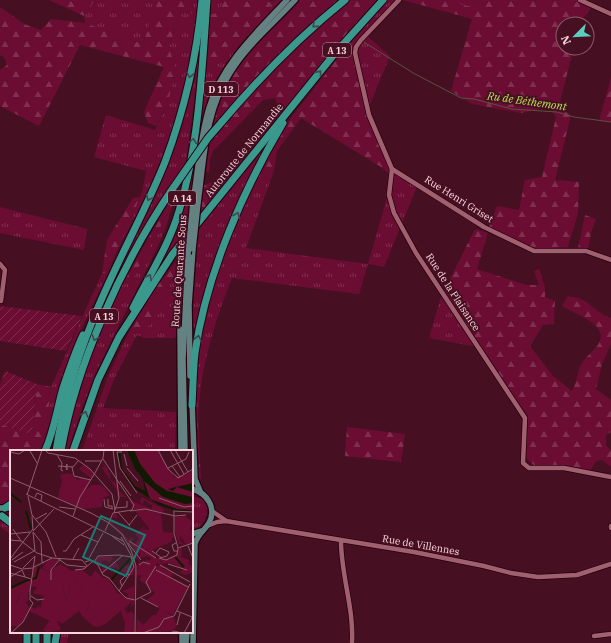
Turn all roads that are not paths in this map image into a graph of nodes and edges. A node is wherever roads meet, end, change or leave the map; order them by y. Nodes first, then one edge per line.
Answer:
1 (202, 0) edge
2 (208, 0) edge
3 (287, 0) edge
4 (296, 0) edge
5 (345, 0) edge
6 (383, 0) edge
7 (399, 0) edge
8 (580, 0) edge
9 (611, 14) edge
10 (295, 104) junction
11 (392, 169) junction
12 (196, 203) junction
13 (611, 260) edge
14 (187, 262) junction
15 (0, 264) edge
16 (1, 301) edge
17 (189, 305) junction
18 (92, 322) junction
19 (119, 336) junction
20 (192, 405) junction
21 (45, 450) edge
22 (56, 450) edge
23 (61, 450) edge
24 (73, 450) edge
25 (180, 450) edge
26 (185, 450) edge
27 (188, 450) edge
28 (611, 477) edge
29 (193, 490) edge
30 (201, 492) junction
31 (212, 511) junction
32 (1, 516) edge
33 (226, 521) junction
34 (10, 522) edge
35 (205, 528) junction
36 (194, 534) edge
37 (341, 541) junction
38 (611, 564) edge
39 (56, 633) edge
40 (188, 633) edge
41 (188, 633) edge
42 (611, 634) edge
43 (594, 636) dead end
44 (55, 643) edge
45 (186, 643) edge
46 (189, 643) edge
47 (193, 643) edge
48 (352, 643) edge

1 -> 18 highway, A 14
19 -> 2 highway, A 14
3 - 12 main road, Route de Quarante Sous / D 113
4 - 12 main road, Route de Quarante Sous / D 113
5 -> 23 highway, A 13, bridge
10 -> 6 highway, Autoroute de Normandie / A 13
7 - 11 street, Rue de la Plaisance
8 - 9 street
10 - 19 highway, Autoroute de Normandie / A 13
20 -> 10 highway
11 - 13 street, Rue Henri Griset
11 - 28 street, Rue de la Plaisance
12 - 14 main road, Route de Quarante Sous / D 113, bridge
12 - 17 main road, Route de Quarante Sous / D 113, bridge
14 - 25 main road
14 - 26 main road, Route de Quarante Sous / D 113
15 - 16 street
17 - 20 main road
17 - 27 main road, Route de Quarante Sous / D 113
18 - 21 highway
18 - 22 highway, A 14
24 -> 19 highway, Autoroute de Normandie / A 13
20 - 30 main road
29 - 30 main road
30 - 31 main road
31 - 33 street, Rue de Villennes
31 - 35 main road
32 - 34 highway
33 - 35 street, Rue de Villennes
33 - 37 street, Rue de Villennes
35 - 36 main road
35 - 47 main road
37 - 38 street, Rue de Villennes
37 - 48 street
39 - 44 highway
40 - 45 main road
41 - 46 main road
42 - 43 street

